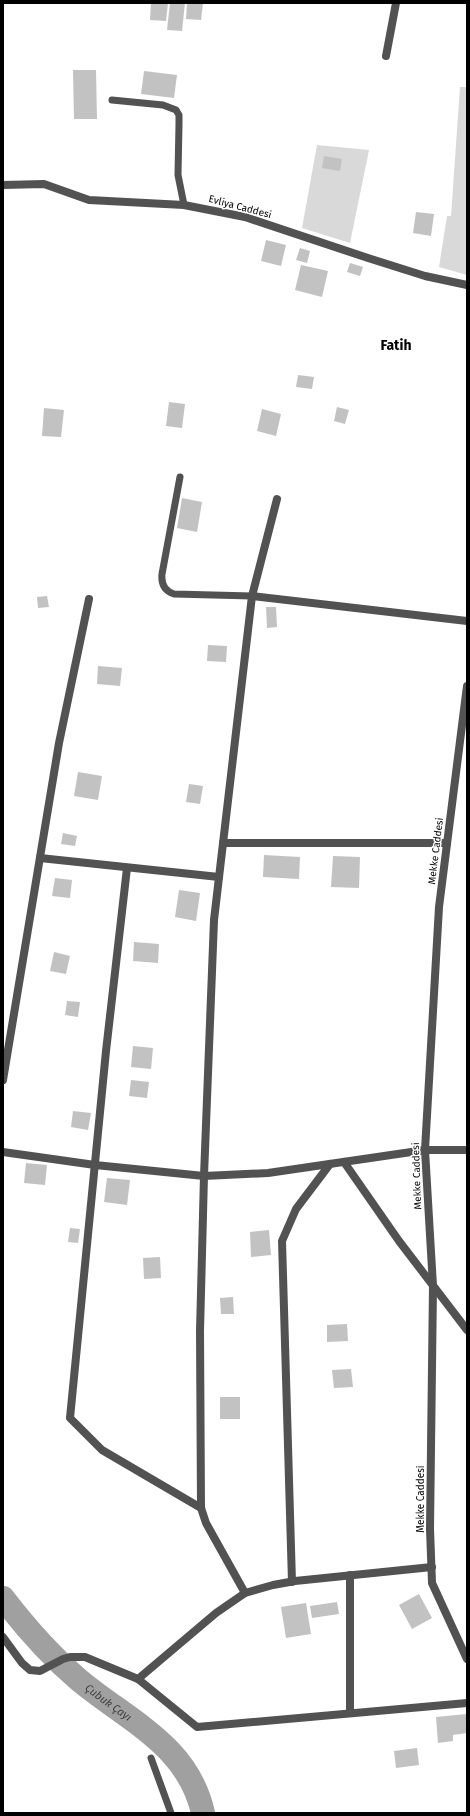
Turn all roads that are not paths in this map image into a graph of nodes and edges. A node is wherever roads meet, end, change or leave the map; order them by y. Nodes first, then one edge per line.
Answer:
1 (396, 3) edge
2 (386, 56) dead end
3 (112, 100) dead end
4 (3, 185) edge
5 (184, 205) junction
6 (467, 286) edge
7 (180, 477) dead end
8 (277, 499) dead end
9 (252, 596) junction
10 (90, 599) dead end
11 (467, 621) edge
12 (467, 686) edge
13 (463, 744) edge
14 (224, 843) junction
15 (447, 843) junction
16 (40, 858) junction
17 (127, 868) junction
18 (219, 877) junction
19 (3, 1080) edge
20 (425, 1150) junction
21 (467, 1150) edge
22 (3, 1152) edge
23 (344, 1162) junction
24 (330, 1164) junction
25 (95, 1165) junction
26 (204, 1176) junction
27 (433, 1286) junction
28 (467, 1330) edge
29 (202, 1508) junction
30 (432, 1567) junction
31 (350, 1576) junction
32 (292, 1582) junction
33 (244, 1593) junction
34 (3, 1637) edge
35 (467, 1659) edge
36 (138, 1679) junction
37 (467, 1703) edge
38 (350, 1713) junction
39 (151, 1758) dead end
40 (171, 1813) edge

1 - 2 street
3 - 5 lane
4 - 5 street, Evliya Caddesi
5 - 6 street, Evliya Caddesi
7 - 9 lane
8 - 9 street
9 - 11 street
9 - 14 street
10 - 16 street
12 - 13 street, Mekke Caddesi
13 - 15 street, Mekke Caddesi
14 - 15 street
14 - 18 street
15 - 20 street, Mekke Caddesi
16 - 17 street
16 - 19 street
17 - 18 street
17 - 25 street
18 - 26 street
20 - 21 street
20 - 23 street
20 - 27 street, Mekke Caddesi
22 - 25 street
23 - 24 street
23 - 27 street
24 - 26 street
24 - 32 street
25 - 26 street
25 - 29 street
26 - 29 street
27 - 28 street
27 - 30 street, Mekke Caddesi
29 - 33 street
30 - 31 street
30 - 35 street, Mekke Caddesi
31 - 32 street
31 - 38 street
32 - 33 street
33 - 36 street
34 - 36 street
36 - 38 street
37 - 38 street
39 - 40 lane

